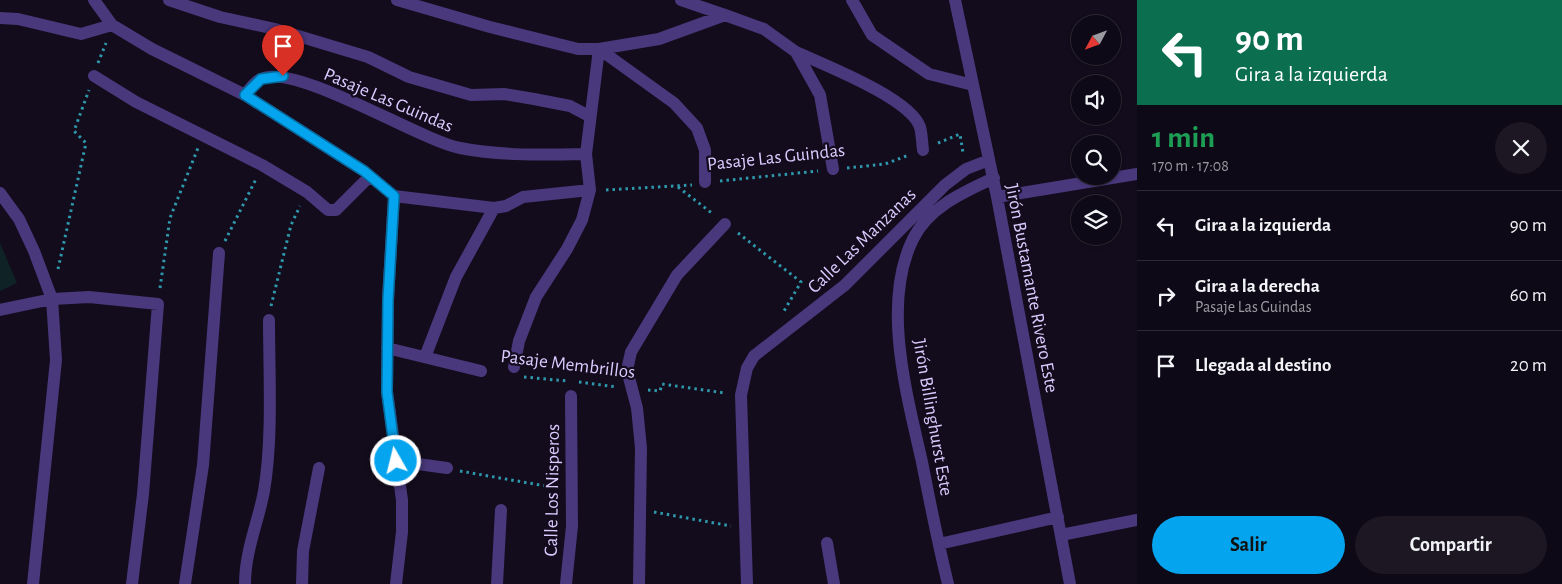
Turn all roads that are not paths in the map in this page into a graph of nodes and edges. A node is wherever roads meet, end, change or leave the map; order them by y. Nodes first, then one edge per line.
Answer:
1 (94, 0) edge
2 (170, 0) edge
3 (397, 0) edge
4 (681, 0) edge
5 (852, 0) edge
6 (955, 0) edge
7 (725, 15) junction
8 (0, 18) edge
9 (112, 25) junction
10 (599, 49) junction
11 (796, 52) junction
12 (94, 76) road end
13 (973, 85) junction
14 (245, 95) junction
15 (589, 116) junction
16 (923, 150) road end
17 (586, 154) junction
18 (989, 160) junction
19 (833, 169) road end
20 (1137, 174) edge
21 (370, 176) junction
22 (994, 178) junction
23 (705, 182) road end
24 (590, 190) junction
25 (0, 193) edge
26 (394, 196) junction
27 (997, 196) junction
28 (494, 208) junction
29 (725, 224) road end
30 (219, 253) road end
31 (52, 299) junction
32 (0, 310) edge
33 (269, 320) road end
34 (387, 348) junction
35 (424, 357) junction
36 (481, 371) dead end
37 (514, 372) road end
38 (571, 396) dead end
39 (396, 461) junction
40 (319, 468) dead end
41 (447, 468) road end
42 (501, 510) dead end
43 (1058, 517) junction
44 (1137, 520) edge
45 (1061, 535) junction
46 (827, 543) dead end
47 (939, 544) junction
48 (32, 584) edge
49 (132, 584) edge
50 (185, 584) edge
51 (245, 584) edge
52 (302, 584) edge
53 (396, 584) edge
54 (497, 584) edge
55 (566, 584) edge
56 (639, 584) edge
57 (747, 584) edge
58 (834, 584) edge
59 (948, 584) edge
60 (1070, 584) edge

1 - 9 street
2 - 15 street
3 - 10 street
4 - 7 street
5 - 13 street
6 - 13 street, Jirón Bustamante Rivero Este
7 - 10 street
7 - 11 street
8 - 9 street
9 - 14 street
10 - 15 street
10 - 23 street
11 - 16 street
11 - 19 street
12 - 21 street
13 - 18 street, Jirón Bustamante Rivero Este
14 - 17 street, Pasaje Las Guindas
14 - 21 street
15 - 17 street
17 - 24 street
18 - 22 street, Jirón Bustamante Rivero Este
18 - 57 street, Calle Las Manzanas
20 - 27 street
21 - 26 street
22 - 27 street, Jirón Bustamante Rivero Este
22 - 47 street, Jirón Billinghurst Este
24 - 28 street
24 - 37 street
25 - 31 street
26 - 28 street
26 - 34 street
27 - 43 street, Jirón Bustamante Rivero Este
28 - 35 street
29 - 56 street
30 - 50 street
31 - 32 street
31 - 48 street
31 - 49 street
33 - 51 street
34 - 35 street, Pasaje Membrillos
34 - 39 street
35 - 36 street, Pasaje Membrillos
38 - 55 street, Calle Los Nisperos
39 - 41 street
39 - 53 street
40 - 52 street
42 - 54 street
43 - 45 street, Jirón Bustamante Rivero Este
43 - 47 street
44 - 45 street
45 - 60 street, Jirón Bustamante Rivero Este
46 - 58 street
47 - 59 street, Jirón Billinghurst Este

